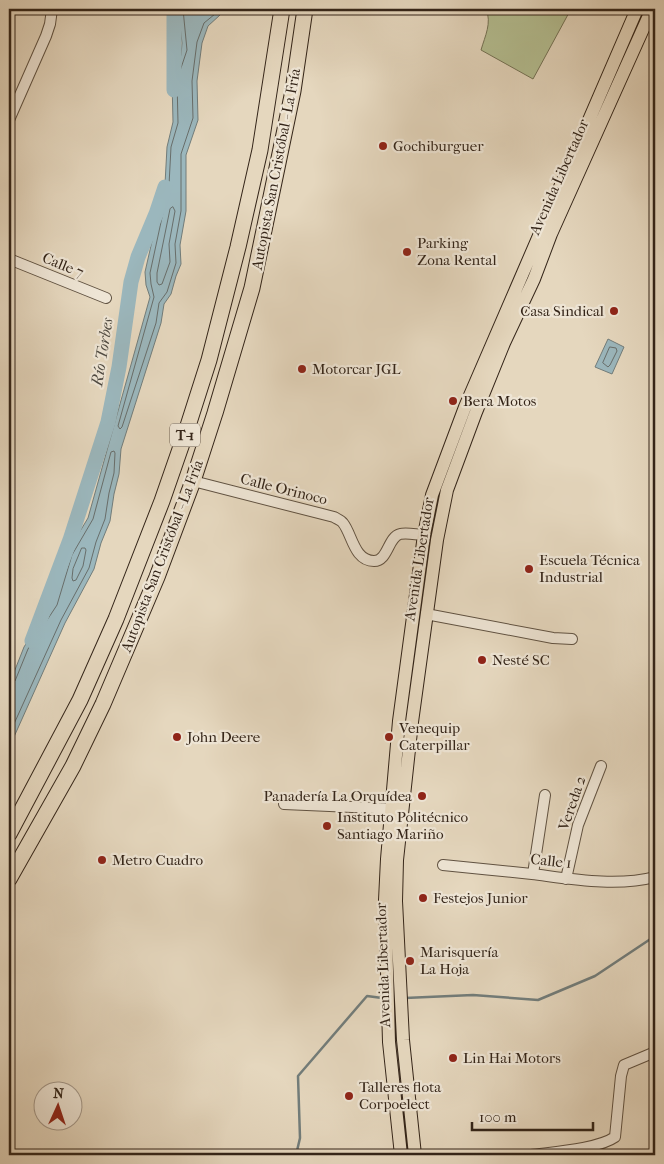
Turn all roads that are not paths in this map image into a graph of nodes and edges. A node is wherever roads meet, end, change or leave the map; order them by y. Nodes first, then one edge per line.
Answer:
1 (52, 9) edge
2 (282, 9) edge
3 (305, 9) edge
4 (637, 9) edge
5 (652, 9) edge
6 (9, 120) edge
7 (9, 258) edge
8 (106, 298) dead end
9 (193, 481) junction
10 (424, 535) junction
11 (426, 614) junction
12 (572, 639) dead end
13 (601, 766) dead end
14 (545, 795) dead end
15 (284, 804) dead end
16 (397, 809) junction
17 (9, 834) edge
18 (443, 865) dead end
19 (532, 874) junction
20 (655, 877) edge
21 (9, 879) edge
22 (566, 879) junction
23 (655, 1052) edge
24 (401, 1155) edge
25 (415, 1155) edge
26 (530, 1155) edge

1 - 6 street
2 - 17 highway, Autopista San Cristóbal - La Fría / T-1
3 - 9 highway, Autopista San Cristóbal - La Fría / T-1
4 - 10 main road, Avenida Libertador
5 - 11 main road, Avenida Libertador
7 - 8 street, Calle 7
9 - 10 street, Calle Orinoco
9 - 21 highway, Autopista San Cristóbal - La Fría / T-1
10 - 16 main road, Avenida Libertador
11 - 12 street
11 - 16 main road, Avenida Libertador
13 - 22 street, Vereda 2
14 - 19 street
15 - 16 street
16 - 24 main road, Avenida Libertador
16 - 25 main road, Avenida Libertador
18 - 19 street, Calle 1
19 - 22 street, Calle 1
20 - 22 street, Calle 1
23 - 26 street

